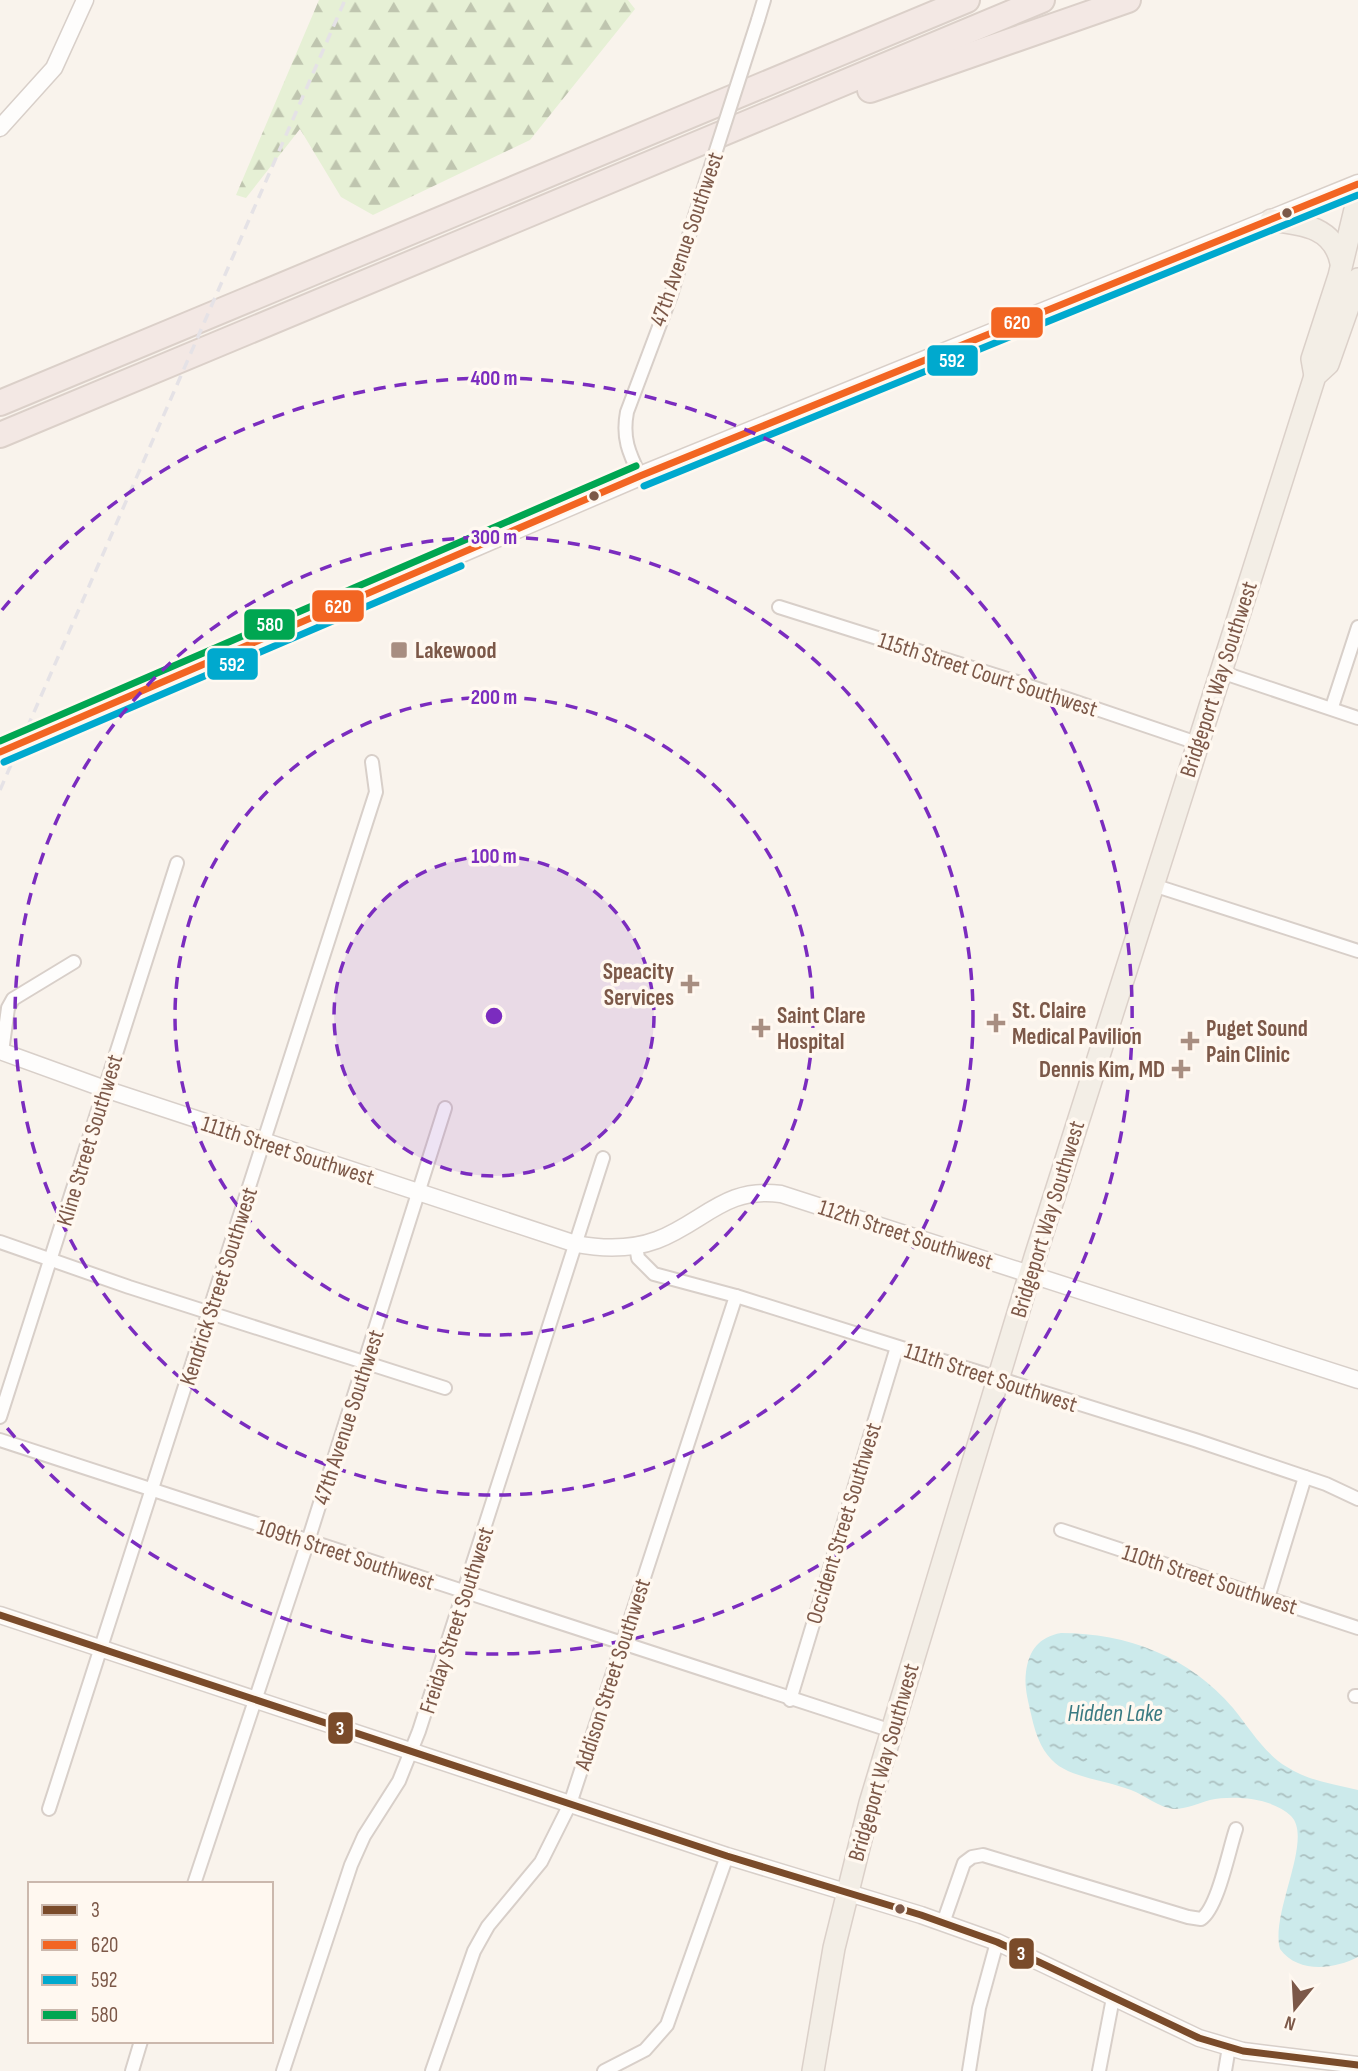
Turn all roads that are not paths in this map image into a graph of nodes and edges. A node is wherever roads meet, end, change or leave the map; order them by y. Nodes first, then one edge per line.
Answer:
1 (85, 0) edge
2 (764, 0) edge
3 (929, 0) edge
4 (967, 0) edge
5 (1042, 0) edge
6 (1128, 0) edge
7 (680, 119) junction
8 (0, 128) edge
9 (674, 156) junction
10 (1358, 184) edge
11 (1358, 197) edge
12 (1271, 220) junction
13 (1341, 263) junction
14 (1358, 279) edge
15 (1315, 376) junction
16 (0, 402) edge
17 (0, 435) edge
18 (640, 476) junction
19 (779, 607) dead end
20 (1358, 626) edge
21 (1221, 672) junction
22 (1332, 707) junction
23 (1358, 718) edge
24 (1197, 743) junction
25 (0, 752) edge
26 (372, 762) dead end
27 (177, 863) dead end
28 (1153, 885) junction
29 (1358, 951) edge
30 (74, 962) dead end
31 (1, 1051) edge
32 (105, 1089) junction
33 (444, 1108) dead end
34 (265, 1142) junction
35 (603, 1158) dead end
36 (420, 1194) junction
37 (0, 1242) edge
38 (576, 1244) junction
39 (636, 1246) junction
40 (52, 1260) junction
41 (1030, 1275) junction
42 (736, 1296) junction
43 (211, 1311) junction
44 (897, 1347) junction
45 (365, 1362) junction
46 (997, 1380) junction
47 (1358, 1380) edge
48 (445, 1388) dead end
49 (0, 1417) edge
50 (0, 1440) edge
51 (1305, 1477) junction
52 (151, 1489) junction
53 (1358, 1499) edge
54 (1061, 1530) dead end
55 (308, 1541) junction
56 (466, 1593) junction
57 (1268, 1598) junction
58 (0, 1615) edge
59 (1358, 1628) edge
60 (622, 1644) junction
61 (99, 1648) junction
62 (255, 1699) junction
63 (790, 1700) junction
64 (892, 1731) junction
65 (412, 1751) junction
66 (570, 1804) junction
67 (49, 1809) dead end
68 (1236, 1829) dead end
69 (727, 1856) junction
70 (195, 1882) edge
71 (846, 1893) junction
72 (943, 1923) junction
73 (997, 1942) junction
74 (1113, 1998) junction
75 (140, 2043) edge
76 (1229, 2047) junction
77 (1354, 2067) edge
78 (132, 2071) edge
79 (283, 2071) edge
80 (432, 2071) edge
81 (604, 2071) edge
82 (813, 2071) edge
83 (968, 2071) edge
84 (1099, 2071) edge
85 (1225, 2071) edge

1 - 8 street
2 - 18 street, 47th Avenue Southwest, bridge
3 - 7 highway
4 - 7 highway
5 - 9 highway
6 - 9 highway
7 - 16 highway
9 - 17 highway
10 - 12 main road
11 - 13 main road, Bridgeport Way Southwest
12 - 13 main road
12 - 18 main road
13 - 15 main road, Bridgeport Way Southwest
14 - 15 main road, Bridgeport Way Southwest
15 - 21 main road, Bridgeport Way Southwest
18 - 25 main road
19 - 24 street, 115th Street Court Southwest
20 - 22 street
21 - 22 street
21 - 24 main road, Bridgeport Way Southwest
22 - 23 street
24 - 28 main road, Bridgeport Way Southwest
26 - 34 street, Kendrick Street Southwest
27 - 32 street, Kline Street Southwest
28 - 29 street
28 - 41 main road, Bridgeport Way Southwest
30 - 31 street
31 - 32 street, 111th Street Southwest
32 - 34 street, 111th Street Southwest
32 - 40 street, Kline Street Southwest
33 - 36 street, 47th Avenue Southwest
34 - 36 street, 111th Street Southwest
34 - 43 street, Kendrick Street Southwest
35 - 38 street, Freiday Street Southwest
36 - 38 street, 111th Street Southwest
36 - 45 street, 47th Avenue Southwest
37 - 40 street
38 - 39 street, 112th Street Southwest
38 - 56 street, Freiday Street Southwest
39 - 41 street, 112th Street Southwest
39 - 42 street, 111th Street Southwest
40 - 43 street
40 - 49 street, Kline Street Southwest
41 - 46 main road, Bridgeport Way Southwest
41 - 47 street, 112th Street Southwest
42 - 44 street, 111th Street Southwest
42 - 60 street, Addison Street Southwest
43 - 45 street
43 - 52 street, Kendrick Street Southwest
44 - 46 street, 111th Street Southwest
44 - 63 street, Occident Street Southwest
45 - 48 street
45 - 55 street, 47th Avenue Southwest
46 - 51 street, 111th Street Southwest
46 - 64 main road, Bridgeport Way Southwest
50 - 52 street, 109th Street Southwest
51 - 53 street, 111th Street Southwest
51 - 57 street
52 - 55 street, 109th Street Southwest
52 - 61 street, Kendrick Street Southwest
54 - 57 street, 110th Street Southwest
55 - 56 street, 109th Street Southwest
55 - 62 street, 47th Avenue Southwest
56 - 60 street, 109th Street Southwest
56 - 65 street, Freiday Street Southwest
57 - 59 street, 110th Street Southwest
58 - 61 street
60 - 63 street, 109th Street Southwest
60 - 66 street, Addison Street Southwest
61 - 62 street
61 - 67 street, Kendrick Street Southwest
62 - 65 street
62 - 70 street, 47th Avenue Southwest
63 - 64 street, 109th Street Southwest
64 - 71 main road, Bridgeport Way Southwest
65 - 66 street
65 - 79 street, Freiday Street Southwest
66 - 69 street
66 - 80 street, Addison Street Southwest
68 - 72 street
69 - 71 street
69 - 81 street
71 - 72 street
71 - 82 main road, Bridgeport Way Southwest
72 - 73 street
73 - 74 street
73 - 83 street
74 - 76 street
74 - 84 street
75 - 78 street
76 - 77 street
76 - 85 street

